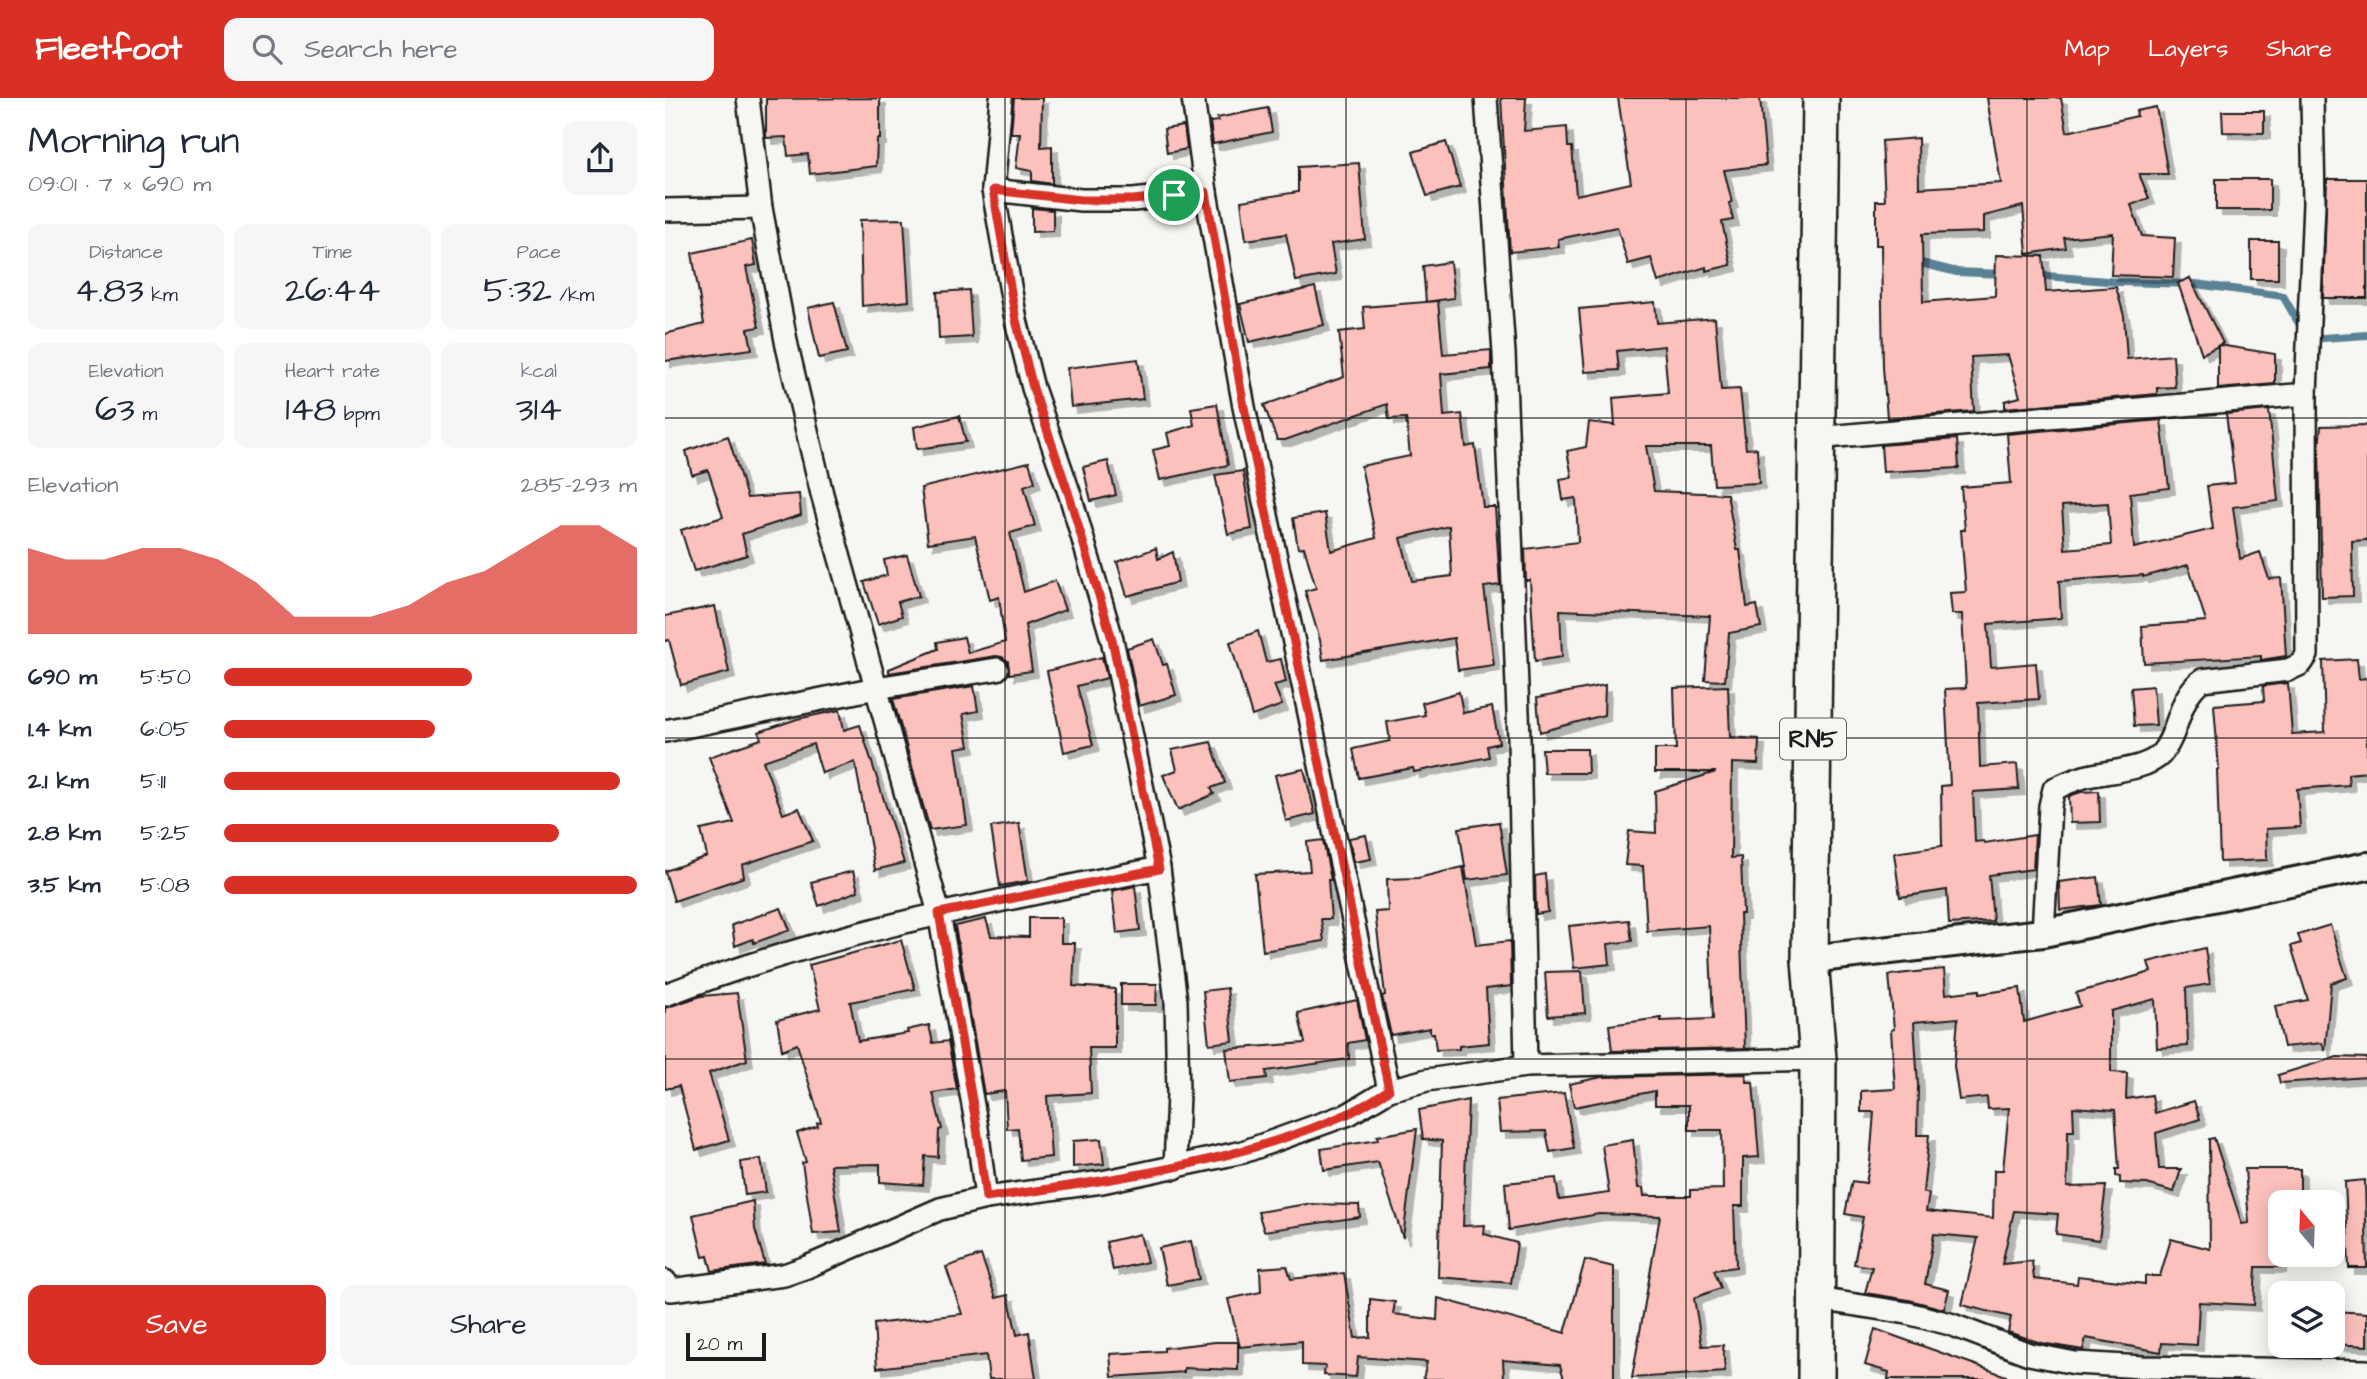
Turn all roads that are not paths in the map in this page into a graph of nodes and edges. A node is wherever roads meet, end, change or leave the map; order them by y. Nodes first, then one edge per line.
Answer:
1 (748, 98) edge
2 (1000, 98) edge
3 (1193, 98) edge
4 (1486, 98) edge
5 (1821, 98) edge
6 (2312, 98) edge
7 (993, 190) junction
8 (1206, 192) junction
9 (761, 208) junction
10 (665, 211) edge
11 (2306, 394) junction
12 (1816, 438) junction
13 (997, 668) dead end
14 (876, 688) junction
15 (665, 731) edge
16 (2367, 866) edge
17 (1159, 869) junction
18 (939, 913) junction
19 (2043, 933) junction
20 (1810, 959) junction
21 (665, 995) edge
22 (1818, 1059) junction
23 (1526, 1066) junction
24 (1389, 1090) junction
25 (1175, 1168) junction
26 (986, 1198) junction
27 (667, 1288) edge
28 (1818, 1299) junction
29 (2367, 1371) edge
30 (1816, 1379) edge

1 - 9 street
2 - 7 street
3 - 8 street
4 - 23 street
5 - 12 highway, RN5
6 - 11 street
7 - 8 street
7 - 17 street
8 - 24 street
9 - 10 street
9 - 14 street
11 - 12 street
11 - 19 street
12 - 20 highway, RN5
13 - 14 street
14 - 15 street
14 - 18 street
16 - 19 street
17 - 18 street
17 - 25 street
18 - 21 street
18 - 26 street
19 - 20 street
20 - 22 highway, RN5
22 - 23 street
22 - 28 highway, RN5
23 - 24 street
24 - 25 street
25 - 26 street
26 - 27 street
28 - 29 street
28 - 30 highway, RN5

